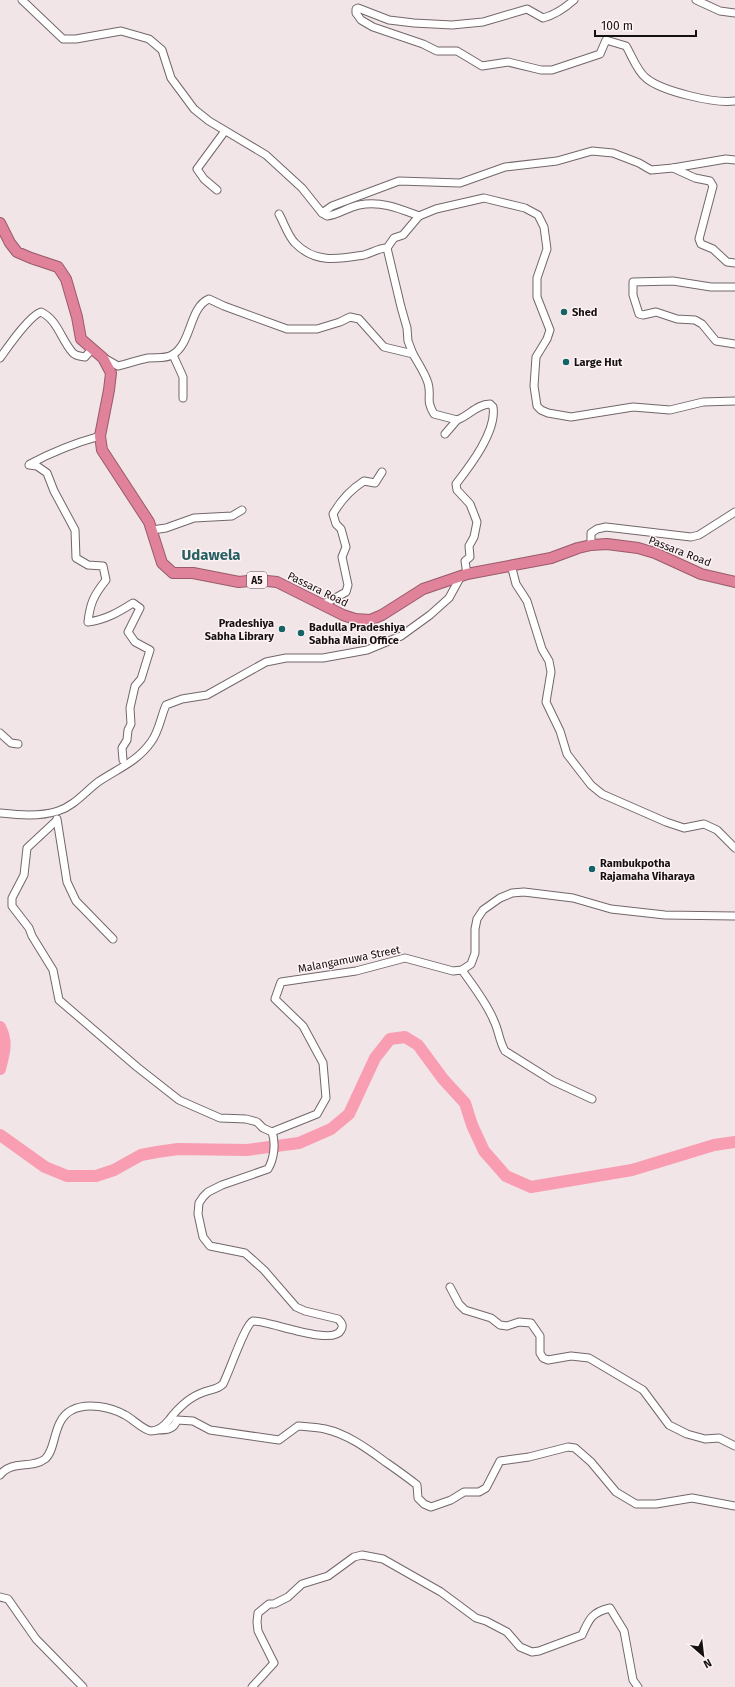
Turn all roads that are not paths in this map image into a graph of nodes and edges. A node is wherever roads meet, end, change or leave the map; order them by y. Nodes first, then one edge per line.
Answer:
1 (22, 0) edge
2 (574, 0) edge
3 (696, 0) edge
4 (735, 13) edge
5 (735, 101) edge
6 (225, 131) junction
7 (735, 160) edge
8 (673, 168) junction
9 (217, 190) dead end
10 (322, 213) junction
11 (279, 214) dead end
12 (419, 216) junction
13 (0, 223) edge
14 (387, 248) junction
15 (735, 263) edge
16 (735, 287) edge
17 (735, 344) edge
18 (92, 348) junction
19 (413, 354) junction
20 (173, 355) junction
21 (0, 358) edge
22 (103, 358) junction
23 (183, 398) dead end
24 (735, 401) edge
25 (458, 420) junction
26 (445, 434) dead end
27 (100, 436) junction
28 (382, 472) dead end
29 (242, 510) dead end
30 (735, 512) edge
31 (152, 530) junction
32 (591, 545) junction
33 (511, 565) junction
34 (464, 575) junction
35 (735, 582) edge
36 (321, 604) junction
37 (0, 734) edge
38 (18, 744) dead end
39 (123, 760) dead end
40 (59, 811) junction
41 (0, 813) edge
42 (56, 821) junction
43 (735, 848) edge
44 (735, 916) edge
45 (113, 939) dead end
46 (462, 970) junction
47 (592, 1100) dead end
48 (272, 1132) junction
49 (450, 1286) dead end
50 (157, 1430) junction
51 (735, 1446) edge
52 (0, 1475) edge
53 (735, 1506) edge
54 (0, 1597) edge
55 (83, 1687) edge
56 (252, 1687) edge
57 (638, 1687) edge

1 - 6 street
2 - 5 street
3 - 4 street
6 - 9 street
6 - 10 street
7 - 8 street
8 - 10 street
8 - 15 street
10 - 12 street
11 - 14 street
12 - 14 street
12 - 24 street
13 - 18 highway, Passara Road / A5
14 - 19 street
16 - 17 street
18 - 21 street
18 - 22 highway, Passara Road / A5
19 - 20 street
19 - 25 street
20 - 22 street
20 - 23 street
22 - 27 highway, Passara Road / A5
25 - 26 street
25 - 34 street
27 - 31 highway, Passara Road / A5
27 - 39 street
28 - 36 street
29 - 31 street
30 - 32 street
31 - 36 highway, Passara Road / A5
32 - 33 highway, Passara Road / A5
32 - 35 highway, Passara Road / A5
33 - 34 highway, Passara Road / A5
33 - 43 street
34 - 36 highway, Passara Road / A5
34 - 40 street
37 - 38 street
40 - 41 street
40 - 42 street
42 - 45 street
42 - 48 street
44 - 46 street
46 - 47 street
46 - 48 street, Malangamuwa Street
48 - 50 street
49 - 51 street
50 - 52 street
50 - 53 street
54 - 55 street
56 - 57 street

